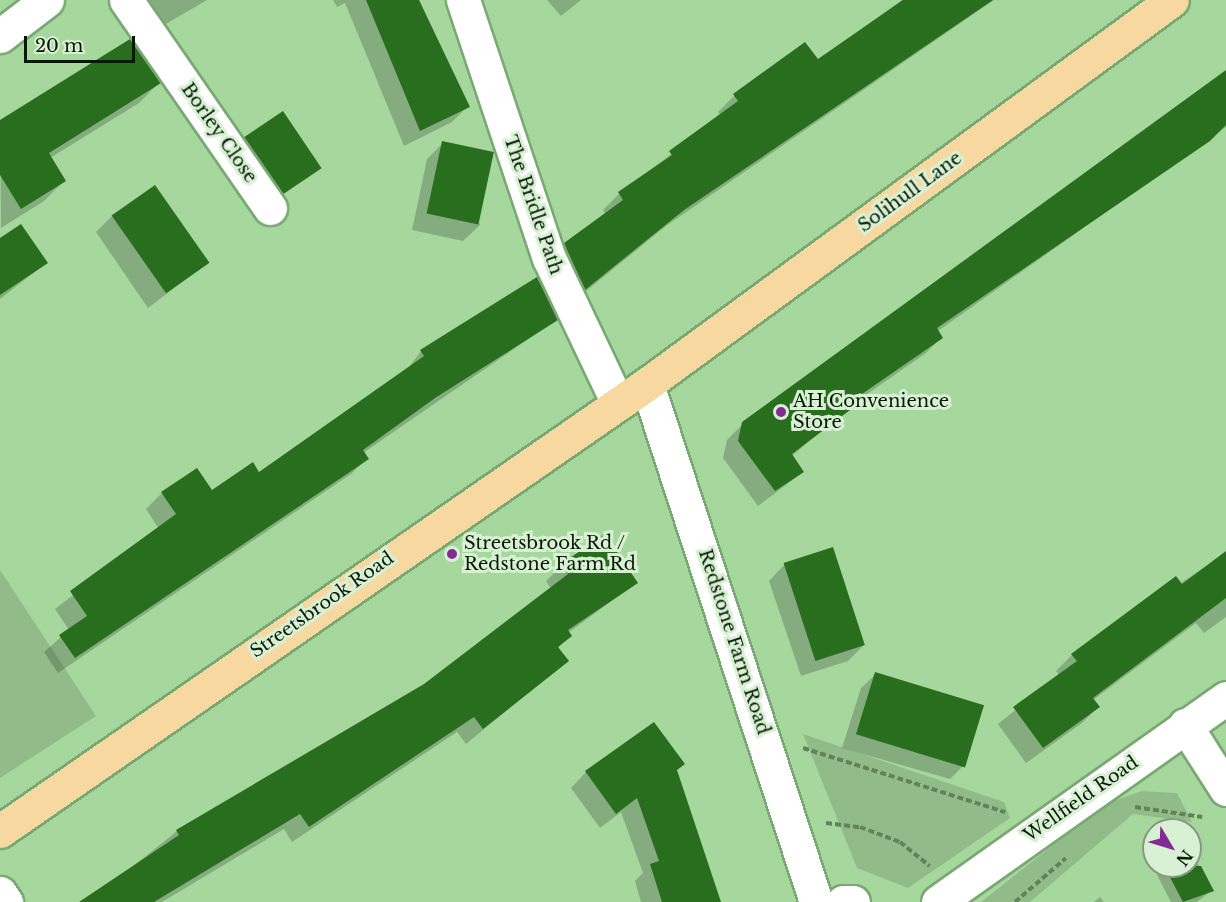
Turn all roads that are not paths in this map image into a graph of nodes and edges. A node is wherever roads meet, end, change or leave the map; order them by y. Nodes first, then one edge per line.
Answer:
1 (47, 0) edge
2 (126, 0) edge
3 (463, 0) edge
4 (1172, 0) edge
5 (0, 36) edge
6 (270, 208) dead end
7 (647, 384) junction
8 (618, 403) junction
9 (1226, 698) edge
10 (1185, 725) junction
11 (1226, 789) edge
12 (0, 831) edge
13 (0, 893) edge
14 (944, 897) edge
15 (6, 902) edge
16 (816, 902) edge
17 (843, 902) edge
18 (853, 902) edge

1 - 5 street
2 - 6 street, Borley Close
3 - 8 street, The Bridle Path
4 - 7 main road, Solihull Lane
7 - 8 main road, Streetsbrook Road
7 - 16 street, Redstone Farm Road
8 - 12 main road, Streetsbrook Road
9 - 10 street, Wellfield Road
10 - 11 street
10 - 14 street, Wellfield Road
13 - 15 street
17 - 18 street

